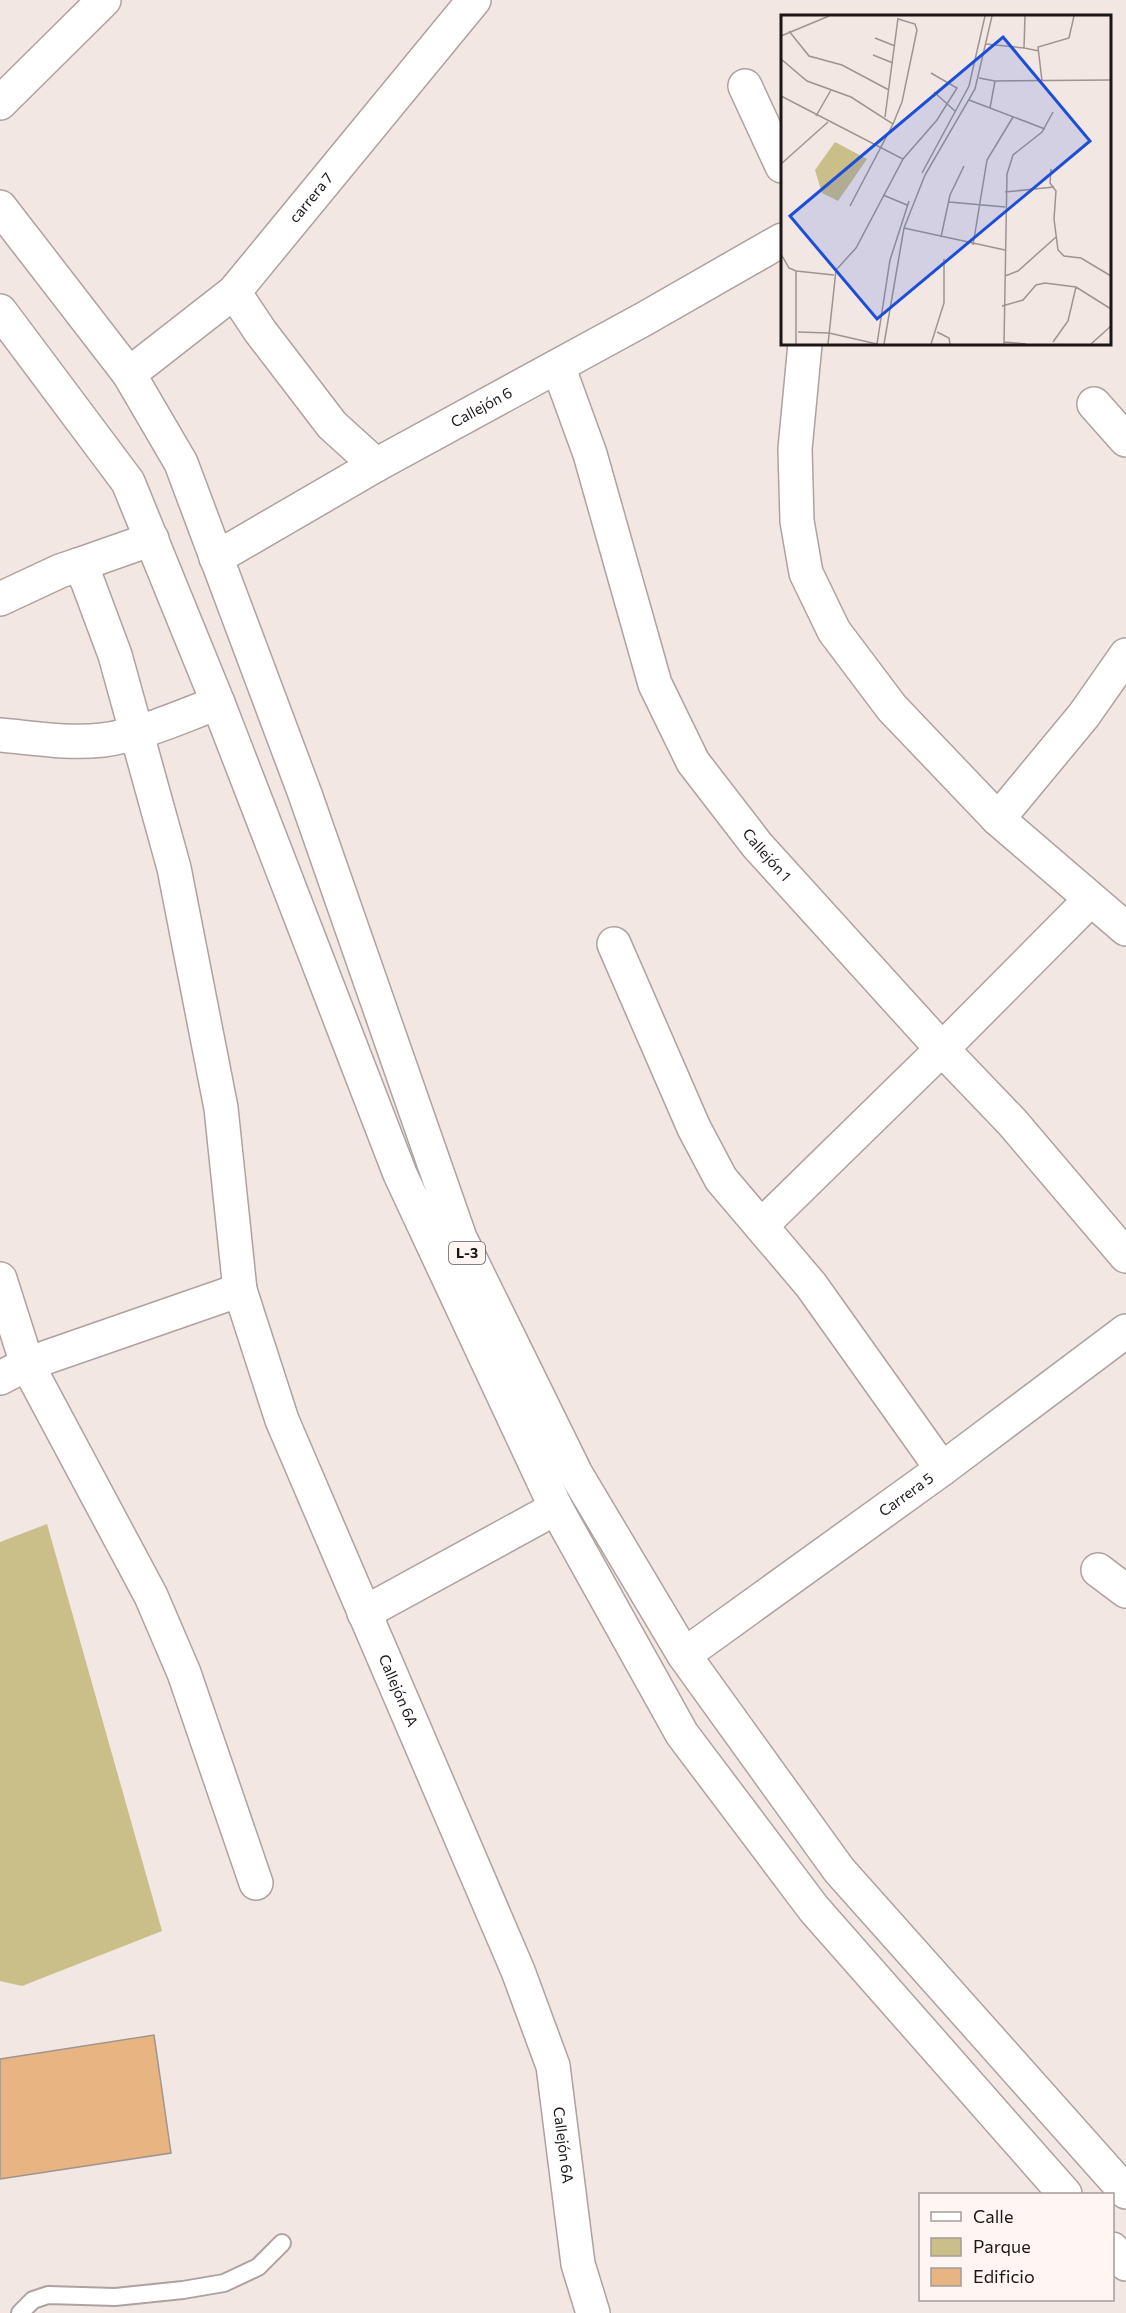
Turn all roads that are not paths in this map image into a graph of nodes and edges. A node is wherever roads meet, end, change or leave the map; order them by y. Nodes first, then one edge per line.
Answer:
1 (104, 0) edge
2 (474, 0) edge
3 (745, 86) dead end
4 (0, 103) edge
5 (781, 162) edge
6 (0, 207) edge
7 (781, 241) edge
8 (234, 292) junction
9 (0, 311) edge
10 (805, 345) edge
11 (558, 366) junction
12 (129, 374) junction
13 (1094, 404) dead end
14 (1126, 440) edge
15 (376, 465) junction
16 (152, 539) junction
17 (216, 558) junction
18 (78, 565) junction
19 (0, 599) edge
20 (1126, 654) edge
21 (218, 703) junction
22 (135, 732) junction
23 (0, 735) edge
24 (998, 819) junction
25 (1090, 900) junction
26 (1126, 929) edge
27 (614, 944) dead end
28 (942, 1049) junction
29 (761, 1226) junction
30 (1126, 1256) edge
31 (0, 1279) edge
32 (240, 1290) junction
33 (1126, 1331) edge
34 (14, 1371) edge
35 (942, 1469) junction
36 (556, 1508) junction
37 (1098, 1570) dead end
38 (1126, 1591) edge
39 (364, 1613) junction
40 (684, 1655) junction
41 (256, 1883) dead end
42 (1126, 2192) edge
43 (1064, 2193) edge
44 (282, 2243) dead end
45 (1114, 2250) edge
46 (1126, 2264) edge
47 (21, 2313) edge
48 (592, 2313) edge

1 - 4 street
2 - 8 street, carrera 7
3 - 5 street
6 - 12 street, L-3
7 - 11 street, Callejón 6
8 - 12 street, carrera 7
8 - 15 street
9 - 16 street, L-3
10 - 24 street
11 - 15 street, Callejón 6
11 - 28 street, Callejón 1
12 - 17 street, L-3
13 - 14 street
15 - 17 street, Callejón 6
16 - 18 street
16 - 21 street, L-3
17 - 40 street, L-3
18 - 19 street
18 - 22 street, Callejón 6A
20 - 24 street
21 - 22 street
21 - 36 street, L-3
22 - 23 street
22 - 32 street, Callejón 6A
24 - 25 street
25 - 26 street
25 - 28 street
27 - 29 street
28 - 29 street
28 - 30 street, Callejón 1
29 - 35 street
31 - 34 street
32 - 34 street
32 - 39 street, Callejón 6A
33 - 35 street, Carrera 5
34 - 41 street
35 - 40 street, Carrera 5
36 - 39 street
36 - 43 street, L-3
37 - 38 street
39 - 48 street, Callejón 6A
40 - 42 street, L-3
44 - 47 lane
45 - 46 street

